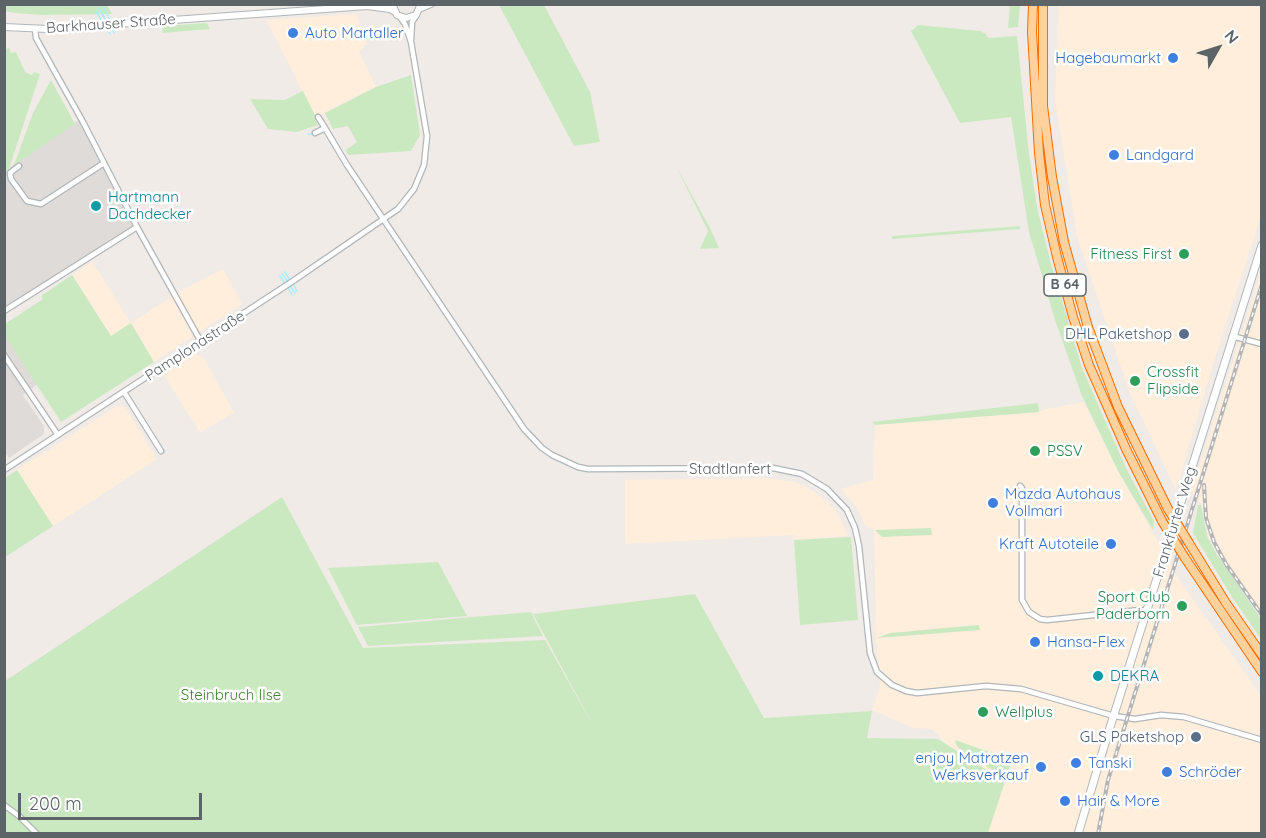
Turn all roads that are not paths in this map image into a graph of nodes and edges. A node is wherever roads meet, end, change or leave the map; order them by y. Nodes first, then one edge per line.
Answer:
1 (392, 4) edge
2 (431, 4) edge
3 (1033, 4) edge
4 (1043, 4) edge
5 (369, 5) edge
6 (421, 6) edge
7 (397, 14) junction
8 (416, 15) junction
9 (4, 27) edge
10 (35, 29) junction
11 (411, 42) junction
12 (318, 117) dead end
13 (325, 128) junction
14 (315, 133) dead end
15 (104, 164) junction
16 (19, 166) dead end
17 (383, 219) junction
18 (137, 227) junction
19 (1262, 245) edge
20 (4, 311) edge
21 (1232, 336) junction
22 (201, 342) junction
23 (1262, 344) edge
24 (4, 355) edge
25 (124, 392) junction
26 (58, 435) junction
27 (161, 451) dead end
28 (4, 470) edge
29 (1020, 486) dead end
30 (1147, 612) junction
31 (1262, 655) edge
32 (1262, 672) edge
33 (1114, 716) junction
34 (1262, 740) edge
35 (4, 805) edge
36 (37, 834) edge
37 (1078, 834) edge

1 - 7 street
2 - 6 street
3 - 32 highway, B 64, bridge
4 - 31 highway, B 64, bridge
5 - 7 street, Barkhauser Straße
5 - 10 street, Barkhauser Straße
6 - 8 street
7 - 8 street, Barkhauser Straße
7 - 11 street
8 - 11 street
9 - 10 street, Barkhauser Straße
10 - 15 street, Barkhauser Straße
11 - 17 street, Pamplonastraße
12 - 13 street
13 - 14 street
13 - 17 street
15 - 16 street
15 - 18 street, Barkhauser Straße
17 - 22 street, Pamplonastraße
17 - 33 street, Stadtlanfert
18 - 20 street
18 - 22 street, Barkhauser Straße
19 - 21 main road, Frankfurter Weg
21 - 23 street
21 - 30 main road, Frankfurter Weg
22 - 25 street, Pamplonastraße
24 - 26 street
25 - 26 street, Pamplonastraße
25 - 27 street
26 - 28 street, Pamplonastraße
29 - 30 street
30 - 33 main road, Frankfurter Weg
33 - 34 street, Stadtlanfert
33 - 37 main road, Frankfurter Weg
35 - 36 street

